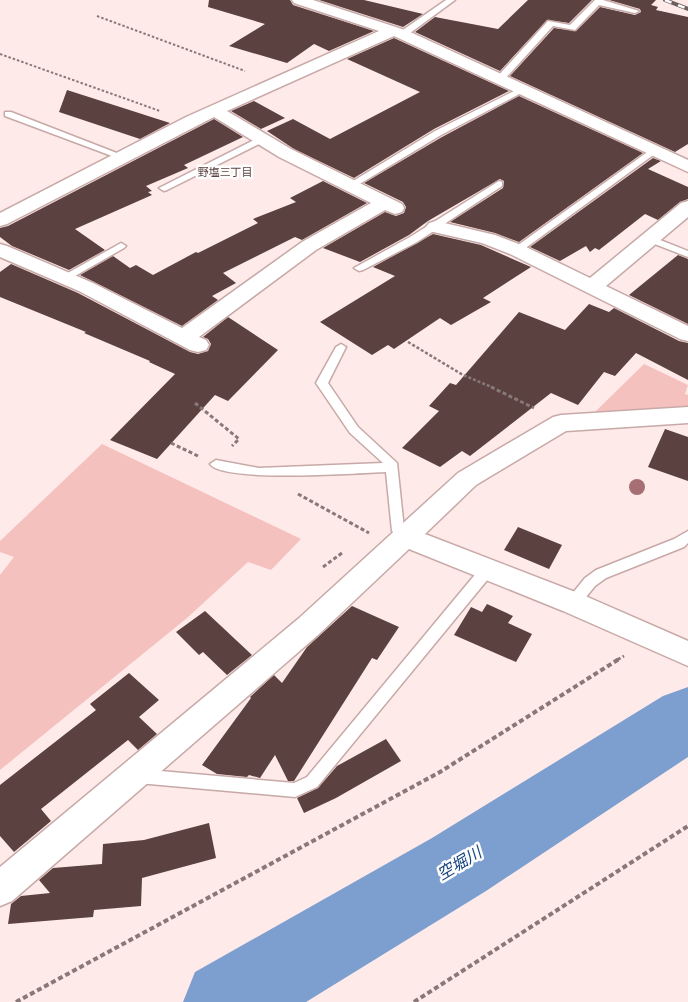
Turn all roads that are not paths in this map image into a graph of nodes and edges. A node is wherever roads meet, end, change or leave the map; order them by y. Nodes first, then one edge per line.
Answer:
1 (299, 0) edge
2 (451, 0) edge
3 (598, 1) edge
4 (635, 11) dead end
5 (398, 32) junction
6 (500, 79) junction
7 (523, 90) junction
8 (215, 110) junction
9 (8, 114) dead end
10 (262, 139) junction
11 (653, 151) junction
12 (123, 156) junction
13 (688, 167) edge
14 (499, 184) dead end
15 (350, 186) junction
16 (164, 188) dead end
17 (688, 207) edge
18 (0, 220) edge
19 (436, 227) junction
20 (650, 239) junction
21 (121, 246) dead end
22 (0, 250) edge
23 (517, 250) junction
24 (688, 254) edge
25 (358, 268) dead end
26 (64, 278) junction
27 (593, 286) junction
28 (688, 334) edge
29 (341, 347) dead end
30 (688, 415) edge
31 (216, 464) road end
32 (391, 467) junction
33 (688, 536) edge
34 (406, 537) junction
35 (488, 570) junction
36 (574, 603) junction
37 (688, 654) edge
38 (133, 776) junction
39 (0, 889) edge

1 - 5 street
2 - 5 lane
3 - 4 lane
3 - 6 lane
5 - 6 street
5 - 8 street
6 - 7 street
7 - 11 street
7 - 15 lane
8 - 10 street
8 - 12 street
9 - 12 lane
10 - 15 street
10 - 16 lane
11 - 13 street
11 - 23 lane
12 - 18 street
14 - 19 lane
15 - 26 street
17 - 20 street
19 - 23 street
19 - 25 lane
20 - 24 lane
20 - 27 street
21 - 26 lane
22 - 26 street
23 - 27 street
27 - 28 street
29 - 32 lane
30 - 34 street
31 - 32 lane
32 - 34 lane
33 - 36 lane
34 - 35 street
34 - 38 street
35 - 36 street
35 - 38 lane
36 - 37 street
38 - 39 street

